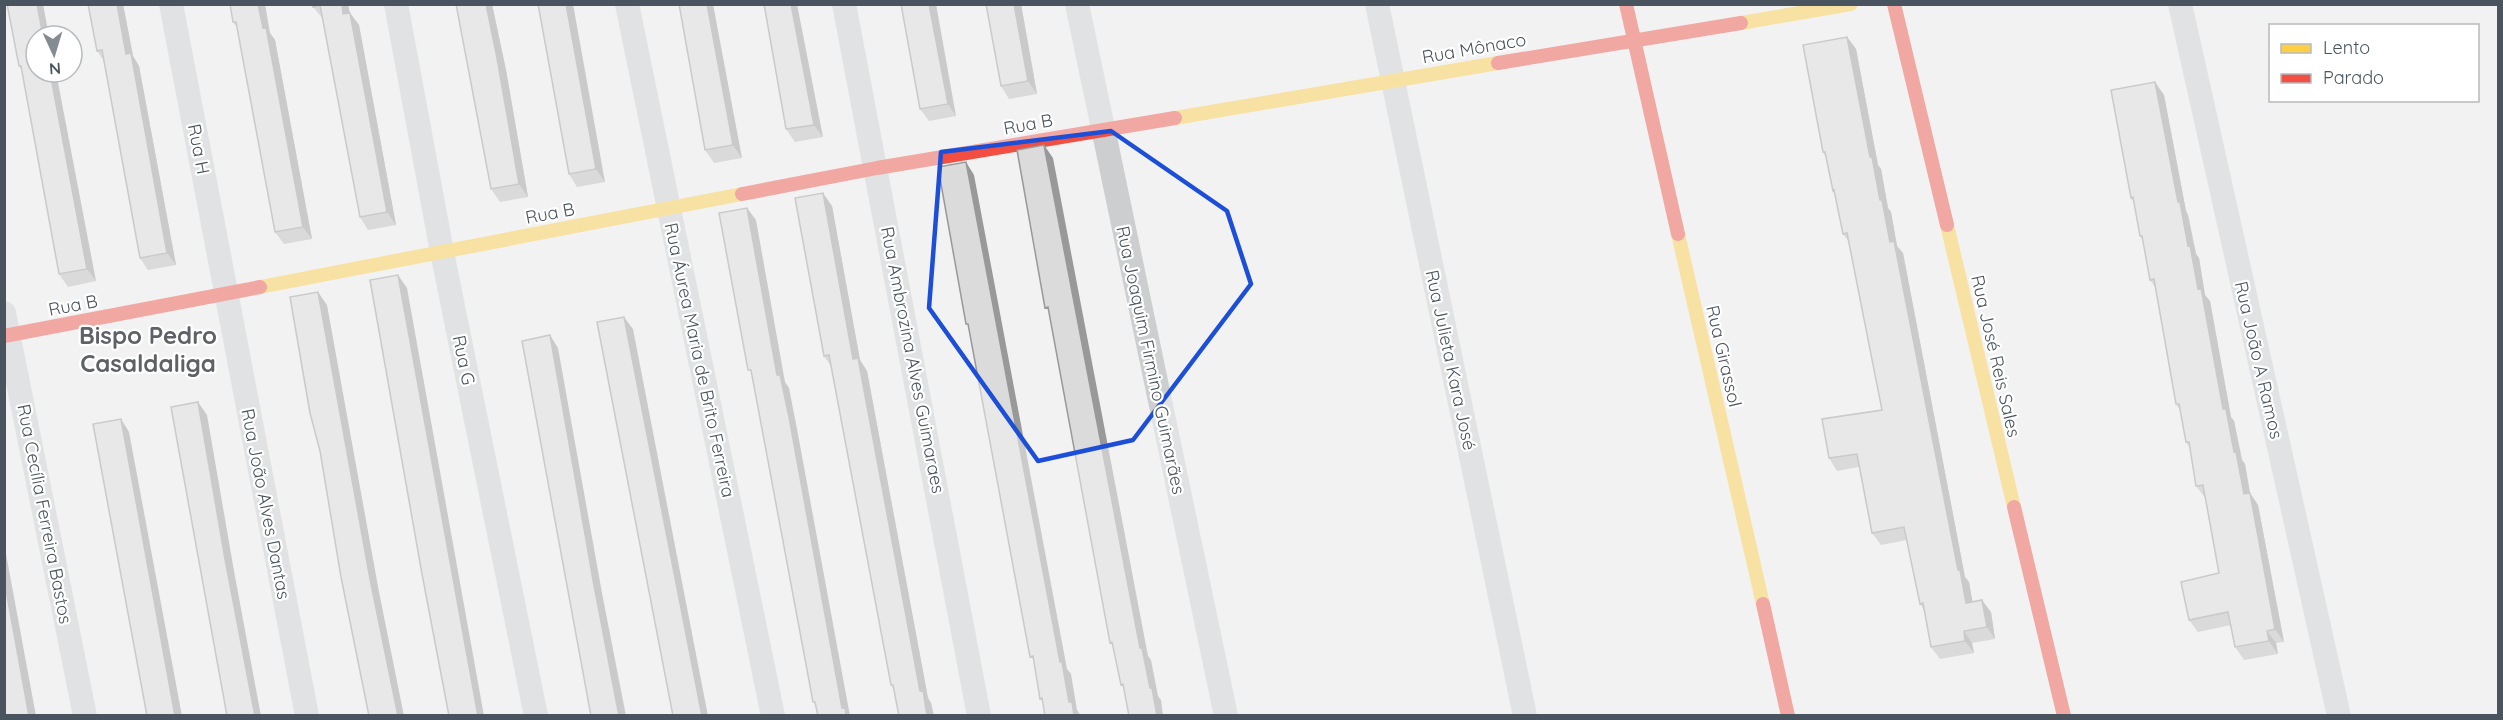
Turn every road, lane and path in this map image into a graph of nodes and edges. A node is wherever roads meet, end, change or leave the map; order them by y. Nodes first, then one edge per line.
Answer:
1 (171, 4) edge
2 (396, 4) edge
3 (627, 4) edge
4 (844, 4) edge
5 (1077, 4) edge
6 (1377, 4) edge
7 (1626, 4) edge
8 (1851, 4) edge
9 (1894, 4) edge
10 (2180, 4) edge
11 (1633, 39) junction
12 (1394, 80) junction
13 (1103, 129) junction
14 (877, 168) junction
15 (669, 208) junction
16 (442, 252) junction
17 (226, 293) junction
18 (6, 328) edge
19 (85, 716) edge
20 (307, 716) edge
21 (536, 716) edge
22 (773, 716) edge
23 (979, 716) edge
24 (1226, 716) edge
25 (1525, 716) edge
26 (1788, 716) edge
27 (2064, 716) edge
28 (2339, 716) edge

1 - 17 street, Rua H
2 - 16 street, Rua G
3 - 15 street, Rua Áurea Maria de Brito Ferreira
4 - 14 street, Rua Ambrozina Alves Guimaraes
5 - 13 street, Rua Joaquim Firmino Guimarães
6 - 12 street, Rua Julieta Kara José
7 - 11 street, Rua Girassol
8 - 11 street, Rua Mônaco
9 - 27 street, Rua José Reis Sales
10 - 28 street, Rua João A Ramos
11 - 12 street, Rua Mônaco
11 - 26 street, Rua Girassol
12 - 13 street, Rua Mônaco
12 - 25 street, Rua Julieta Kara José
13 - 14 street, Rua B
13 - 24 street, Rua Joaquim Firmino Guimarães
14 - 15 street, Rua B
14 - 23 street, Rua Ambrozina Alves Guimaraes
15 - 16 street, Rua B
15 - 22 street, Rua Áurea Maria de Brito Ferreira
16 - 17 street, Rua B
16 - 21 street, Rua G
17 - 18 street, Rua B
17 - 20 street, Rua João Alves Dantas
18 - 19 street, Rua Cecília Ferreira Bastos

